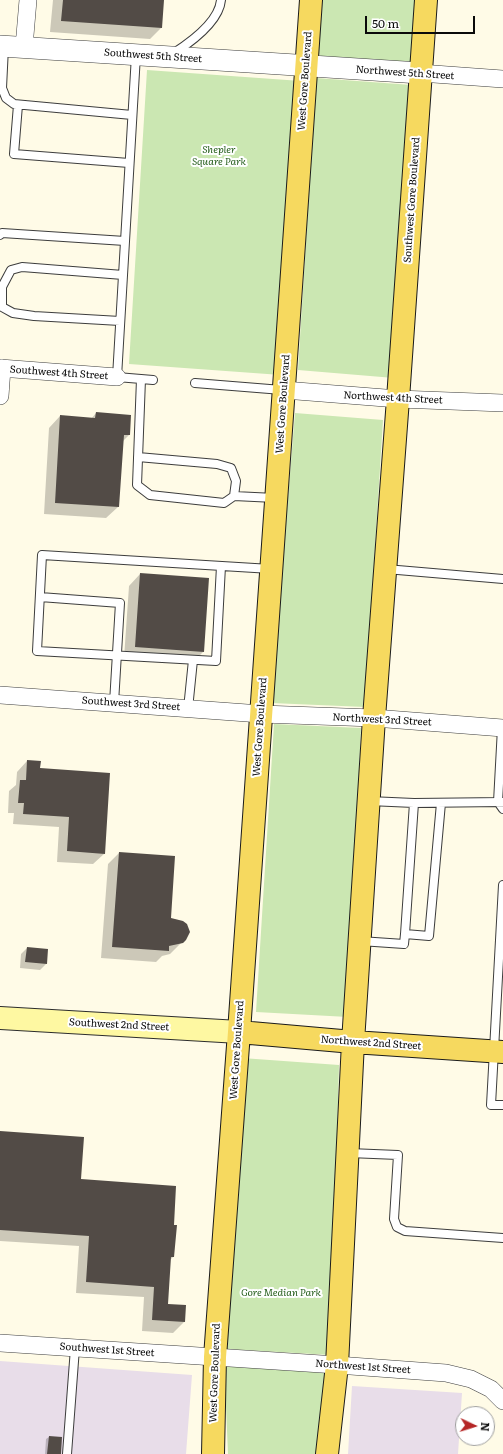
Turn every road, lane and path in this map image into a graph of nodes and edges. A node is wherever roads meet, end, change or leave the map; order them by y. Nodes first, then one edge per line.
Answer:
1 (28, 0) edge
2 (221, 0) edge
3 (311, 0) edge
4 (426, 0) edge
5 (9, 46) edge
6 (136, 55) junction
7 (167, 57) junction
8 (306, 66) junction
9 (420, 73) junction
10 (503, 79) edge
11 (18, 105) junction
12 (132, 115) junction
13 (130, 163) junction
14 (0, 235) edge
15 (125, 241) junction
16 (123, 275) junction
17 (120, 321) junction
18 (3, 367) edge
19 (117, 377) junction
20 (141, 379) junction
21 (153, 380) dead end
22 (195, 383) dead end
23 (284, 390) junction
24 (0, 396) edge
25 (398, 399) junction
26 (503, 403) edge
27 (138, 457) junction
28 (234, 496) junction
29 (276, 498) junction
30 (222, 566) junction
31 (271, 569) junction
32 (385, 569) junction
33 (503, 579) edge
34 (40, 597) junction
35 (116, 655) junction
36 (193, 660) junction
37 (0, 694) edge
38 (114, 703) junction
39 (188, 709) junction
40 (261, 714) junction
41 (374, 718) junction
42 (502, 728) edge
43 (369, 801) junction
44 (500, 802) edge
45 (414, 803) junction
46 (441, 803) junction
47 (503, 809) edge
48 (503, 885) edge
49 (502, 910) edge
50 (405, 934) junction
51 (360, 941) junction
52 (501, 944) edge
53 (0, 1018) edge
54 (239, 1032) junction
55 (353, 1042) junction
56 (499, 1052) edge
57 (503, 1105) edge
58 (348, 1152) junction
59 (503, 1238) edge
60 (0, 1343) edge
61 (75, 1348) junction
62 (215, 1357) junction
63 (337, 1364) junction
64 (503, 1401) edge
65 (68, 1454) edge
66 (213, 1454) edge
67 (327, 1454) edge

1 - 5 street
2 - 7 lane
3 - 8 main road, West Gore Boulevard
4 - 9 main road, Southwest Gore Boulevard
5 - 6 street, Southwest 5th Street
5 - 11 lane
6 - 7 street, Southwest 5th Street
6 - 12 lane
7 - 8 street, Southwest 5th Street
8 - 9 street, Northwest 5th Street
8 - 23 main road, West Gore Boulevard
9 - 10 street, Northwest 5th Street
9 - 25 main road, Southwest Gore Boulevard
11 - 12 lane
11 - 13 lane
12 - 13 lane
13 - 15 lane
14 - 15 lane
15 - 16 lane
16 - 17 lane
16 - 17 lane
17 - 19 lane
18 - 19 street, Southwest 4th Street
18 - 24 street
19 - 20 lane
20 - 21 lane
20 - 27 lane
22 - 23 lane
23 - 25 street, Northwest 4th Street
23 - 29 main road, West Gore Boulevard
25 - 26 street, Northwest 4th Street
25 - 32 main road
27 - 28 lane
27 - 28 lane
28 - 29 lane
29 - 31 main road, West Gore Boulevard
30 - 31 lane
30 - 34 lane
30 - 36 lane
31 - 40 main road, West Gore Boulevard
32 - 33 lane
32 - 41 main road
34 - 35 lane
34 - 35 lane
35 - 36 lane
35 - 38 lane
36 - 39 lane
37 - 38 street, Southwest 3rd Street
38 - 39 street, Southwest 3rd Street
39 - 40 street, Southwest 3rd Street
40 - 41 street, Northwest 3rd Street
40 - 54 main road, West Gore Boulevard
41 - 42 street, Northwest 3rd Street
41 - 43 main road
42 - 44 lane
43 - 45 lane
43 - 51 main road
44 - 46 lane
44 - 47 lane
45 - 46 lane
45 - 50 lane
46 - 50 lane
48 - 49 lane
49 - 52 lane
50 - 51 lane
51 - 55 main road
52 - 56 lane
53 - 54 main road, Southwest 2nd Street
54 - 55 main road, Northwest 2nd Street
54 - 62 main road, West Gore Boulevard
55 - 56 main road, Northwest 2nd Street
55 - 58 main road
56 - 57 lane
58 - 59 lane
58 - 63 main road
60 - 61 street, Southwest 1st Street
61 - 62 street, Southwest 1st Street
61 - 65 lane
62 - 63 street, Northwest 1st Street
62 - 66 main road, West Gore Boulevard
63 - 64 street, Northwest 1st Street
63 - 67 main road

